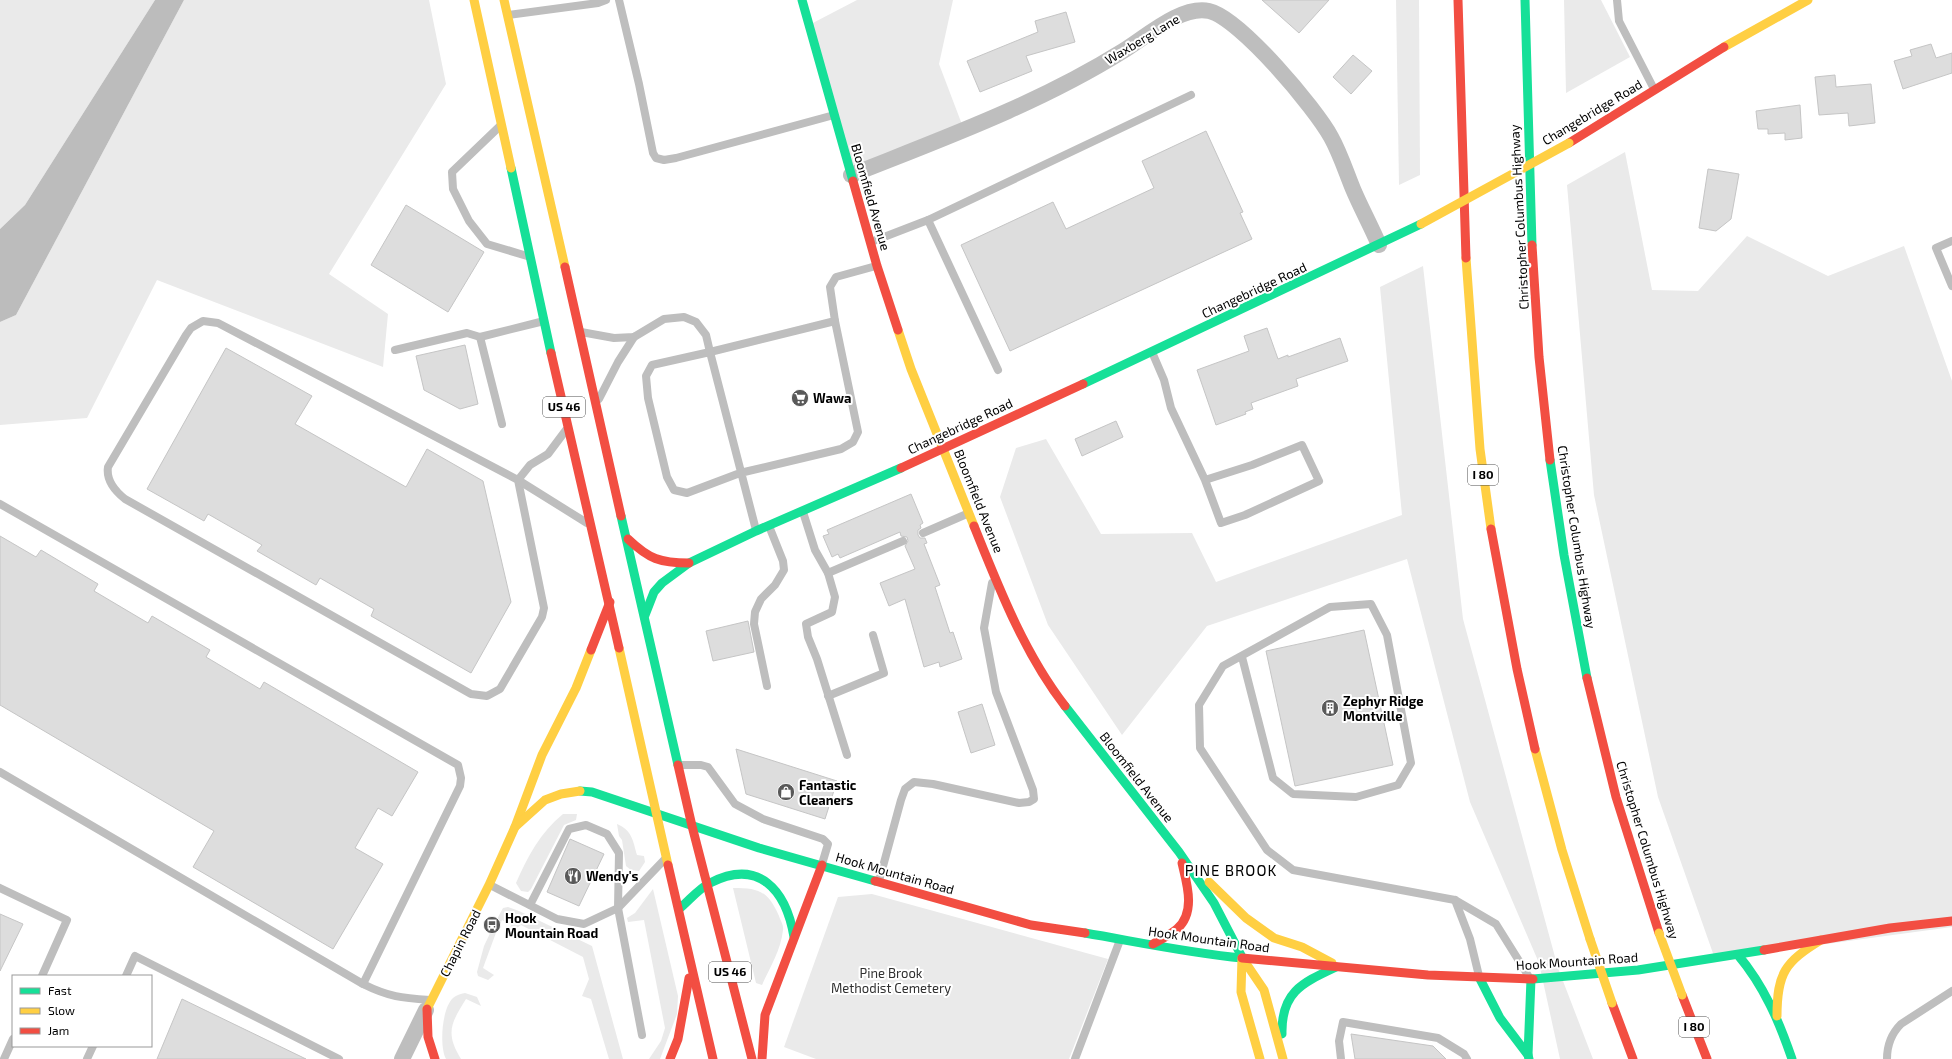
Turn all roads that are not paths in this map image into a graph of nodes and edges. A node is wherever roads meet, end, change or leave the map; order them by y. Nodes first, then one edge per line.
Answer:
1 (474, 0) edge
2 (504, 0) edge
3 (606, 0) edge
4 (619, 0) edge
5 (802, 0) edge
6 (1458, 0) edge
7 (1525, 0) edge
8 (1617, 0) edge
9 (1808, 0) edge
10 (507, 15) junction
11 (1654, 90) junction
12 (1191, 95) dead end
13 (834, 115) junction
14 (502, 124) junction
15 (851, 175) junction
16 (928, 220) junction
17 (1952, 240) edge
18 (870, 242) junction
19 (1379, 245) junction
20 (531, 257) junction
21 (877, 266) junction
22 (1952, 286) edge
23 (544, 321) junction
24 (835, 321) junction
25 (580, 331) junction
26 (480, 337) junction
27 (634, 337) junction
28 (395, 350) dead end
29 (710, 352) junction
30 (1151, 352) junction
31 (998, 370) dead end
32 (596, 405) junction
33 (502, 424) dead end
34 (569, 427) junction
35 (944, 448) junction
36 (740, 473) junction
37 (518, 480) junction
38 (1205, 480) junction
39 (0, 504) edge
40 (803, 510) junction
41 (969, 513) junction
42 (769, 525) junction
43 (592, 527) junction
44 (756, 531) junction
45 (923, 533) dead end
46 (628, 539) junction
47 (903, 541) dead end
48 (689, 563) junction
49 (828, 572) junction
50 (993, 574) junction
51 (610, 602) junction
52 (645, 615) junction
53 (873, 635) dead end
54 (1242, 656) junction
55 (767, 686) dead end
56 (828, 696) junction
57 (847, 755) dead end
58 (678, 765) junction
59 (0, 772) edge
60 (657, 813) junction
61 (692, 826) junction
62 (515, 827) junction
63 (1179, 852) junction
64 (667, 857) junction
65 (822, 865) junction
66 (878, 882) junction
67 (708, 884) junction
68 (489, 885) junction
69 (0, 888) edge
70 (1455, 900) junction
71 (530, 905) junction
72 (618, 908) junction
73 (679, 909) junction
74 (1952, 921) edge
75 (794, 937) junction
76 (1121, 940) junction
77 (1821, 940) junction
78 (1153, 944) junction
79 (1738, 955) junction
80 (1242, 958) junction
81 (691, 965) junction
82 (1339, 966) junction
83 (42, 975) edge
84 (126, 975) edge
85 (1479, 977) junction
86 (1531, 979) junction
87 (363, 984) junction
88 (1952, 991) edge
89 (429, 1004) junction
90 (1776, 1016) junction
91 (642, 1035) dead end
92 (12, 1041) edge
93 (93, 1047) edge
94 (327, 1056) edge
95 (1528, 1057) edge
96 (4, 1059) edge
97 (87, 1059) edge
98 (339, 1059) edge
99 (402, 1059) edge
100 (435, 1059) edge
101 (670, 1059) edge
102 (713, 1059) edge
103 (752, 1059) edge
104 (762, 1059) edge
105 (1075, 1059) edge
106 (1260, 1059) edge
107 (1284, 1059) edge
108 (1341, 1059) edge
109 (1467, 1059) edge
110 (1634, 1059) edge
111 (1707, 1059) edge
112 (1792, 1059) edge
113 (1887, 1059) edge

1 - 14 main road, US 46
2 - 10 main road, US 46
3 - 10 lane
4 - 13 lane
5 - 13 main road, Bloomfield Avenue
6 - 110 main road, I 80, bridge
7 - 111 main road, Christopher Columbus Highway / I 80, bridge
8 - 11 lane
9 - 11 main road, Changebridge Road
10 - 25 main road, US 46
11 - 19 main road, Changebridge Road, bridge
12 - 16 lane
13 - 15 main road, Bloomfield Avenue
14 - 20 main road, US 46
14 - 20 lane
15 - 18 main road, Bloomfield Avenue
15 - 19 street, Waxberg Lane
16 - 18 lane
16 - 31 lane
17 - 22 lane
18 - 21 main road, Bloomfield Avenue
19 - 30 main road, Changebridge Road
20 - 23 main road, US 46
21 - 24 lane
21 - 35 main road, Bloomfield Avenue
23 - 26 lane
23 - 34 main road, US 46
24 - 29 lane
24 - 36 lane
25 - 27 lane
25 - 32 main road, US 46
26 - 28 lane
26 - 33 lane
27 - 29 lane
27 - 32 lane
29 - 36 lane
29 - 36 lane
30 - 35 main road, Changebridge Road
30 - 38 lane
32 - 46 main road, US 46
34 - 37 lane
34 - 43 main road, US 46
35 - 40 main road, Changebridge Road
35 - 41 main road, Bloomfield Avenue
36 - 44 lane
37 - 37 lane
37 - 43 lane
38 - 38 lane
39 - 87 lane
40 - 42 main road, Changebridge Road
40 - 49 lane
41 - 45 lane
41 - 50 main road, Bloomfield Avenue
42 - 44 main road, Changebridge Road
42 - 55 lane
43 - 51 main road, US 46
44 - 48 main road, Changebridge Road
46 - 48 main road, Changebridge Road
46 - 52 main road, US 46
47 - 49 lane
48 - 52 main road, Changebridge Road
49 - 56 lane
50 - 63 main road, Bloomfield Avenue
50 - 66 lane
51 - 60 main road, US 46
51 - 62 main road, Chapin Road
52 - 58 main road, US 46
53 - 56 lane
54 - 54 lane
54 - 70 lane
56 - 57 lane
58 - 61 main road, US 46
58 - 65 lane
59 - 87 lane
60 - 61 main road, Hook Mountain Road
60 - 62 main road, Hook Mountain Road
60 - 64 main road, US 46
61 - 65 main road, Hook Mountain Road
61 - 67 main road, US 46
62 - 68 main road, Chapin Road
63 - 78 main road
63 - 80 main road, Bloomfield Avenue
63 - 82 main road
64 - 72 lane
64 - 73 main road, US 46
65 - 66 main road, Hook Mountain Road
65 - 75 main road
66 - 76 main road, Hook Mountain Road
67 - 73 main road
67 - 75 main road
67 - 103 main road, US 46
68 - 71 lane
68 - 89 main road, Chapin Road
69 - 83 lane
70 - 85 lane
70 - 86 lane
71 - 72 lane
71 - 72 lane
72 - 91 lane
73 - 81 main road, US 46
74 - 77 main road, Hook Mountain Road
75 - 104 main road
76 - 78 main road, Hook Mountain Road
76 - 105 lane
77 - 79 main road, Hook Mountain Road
77 - 90 main road
78 - 80 main road, Hook Mountain Road
79 - 86 main road, Hook Mountain Road
79 - 90 main road
80 - 82 main road, Hook Mountain Road
80 - 106 main road, Bloomfield Avenue
80 - 107 main road, Bloomfield Avenue
81 - 101 main road
81 - 102 main road, US 46
82 - 85 main road, Hook Mountain Road
82 - 107 main road
84 - 94 lane
85 - 86 main road, Hook Mountain Road
85 - 95 main road
86 - 95 main road
87 - 89 lane
88 - 113 lane
89 - 99 street, Chapin Road
89 - 100 main road
90 - 112 main road
92 - 96 lane
93 - 97 lane
94 - 98 lane
108 - 109 lane

